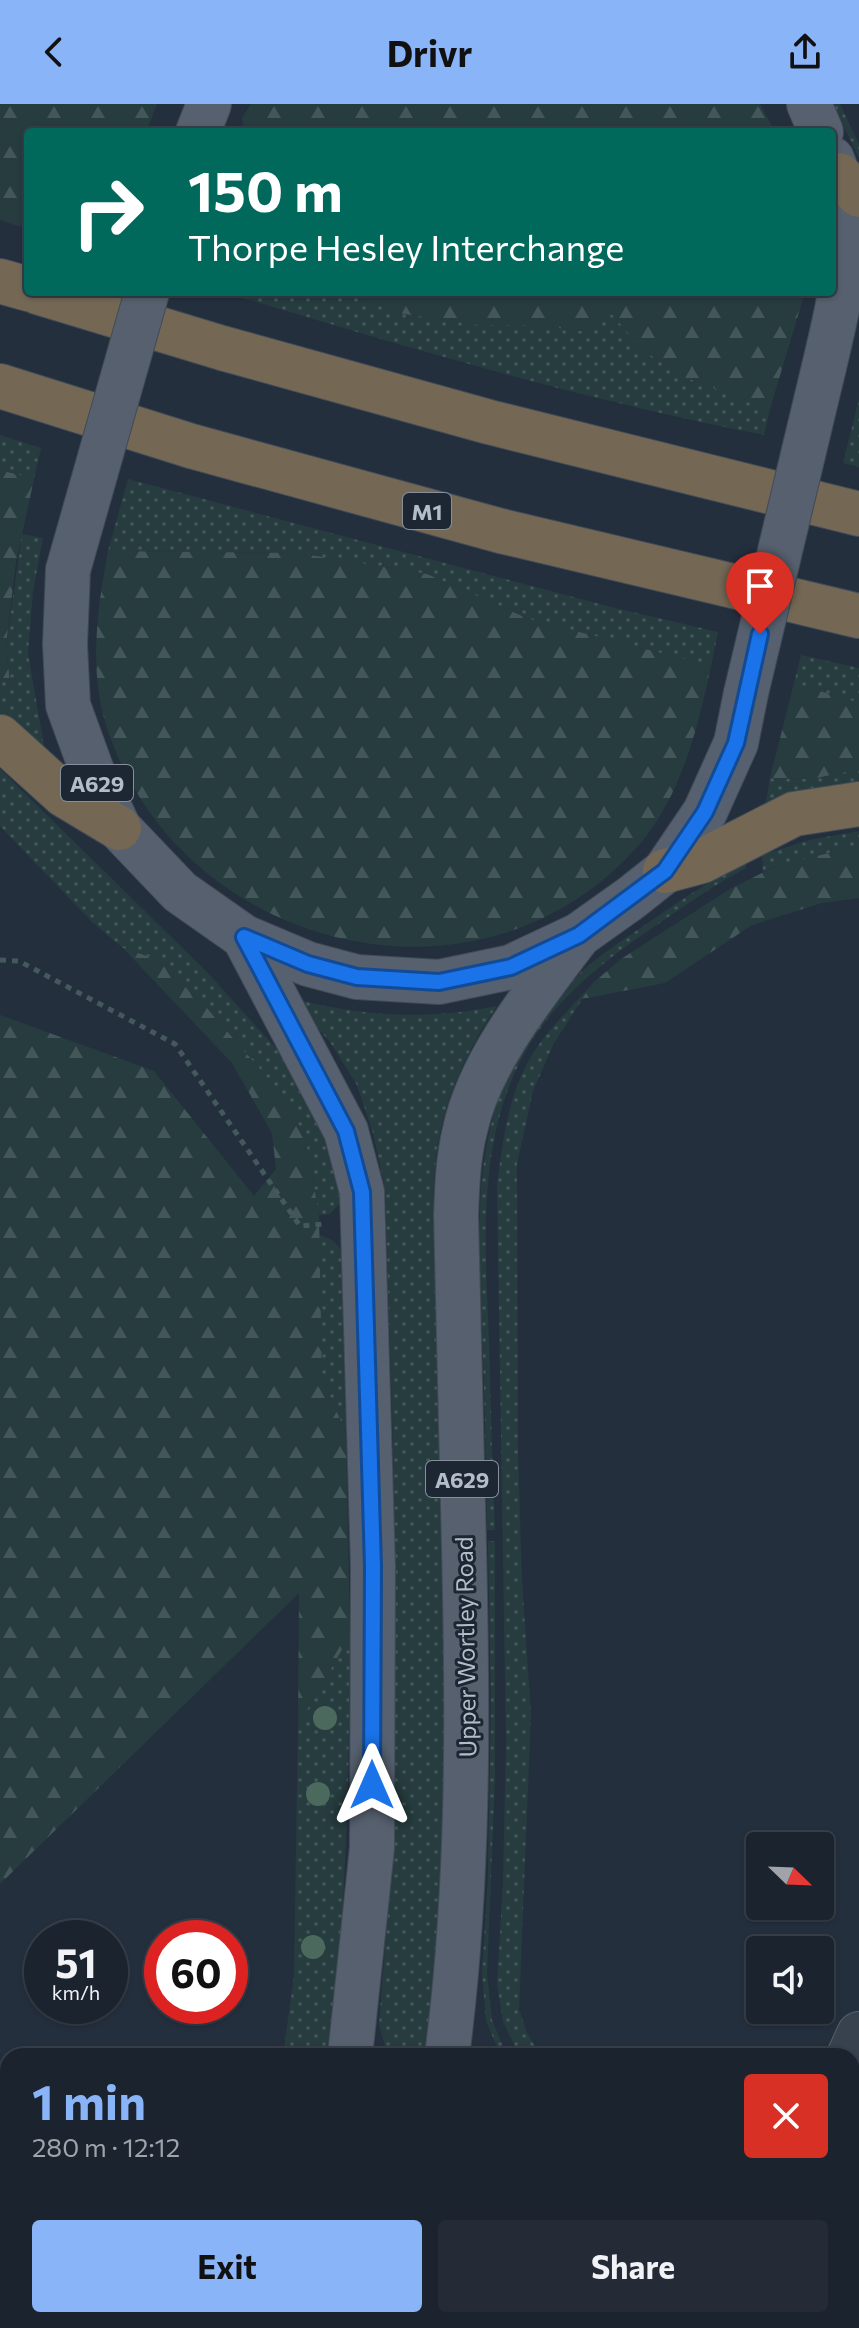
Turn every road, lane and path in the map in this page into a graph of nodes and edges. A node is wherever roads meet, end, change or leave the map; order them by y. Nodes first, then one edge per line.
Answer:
1 (209, 104) edge
2 (809, 104) edge
3 (200, 128) edge
4 (819, 128) edge
5 (843, 176) edge
6 (0, 281) edge
7 (24, 288) edge
8 (50, 296) edge
9 (146, 296) edge
10 (0, 386) edge
11 (859, 514) edge
12 (859, 616) edge
13 (0, 737) edge
14 (859, 804) edge
15 (119, 828) junction
16 (665, 871) junction
17 (579, 935) junction
18 (244, 937) junction
19 (0, 960) edge
20 (364, 1221) junction
21 (351, 2048) edge
22 (448, 2048) edge

1 - 3 main road
2 - 4 main road
5 - 16 main road, A629, bridge
6 - 7 highway
8 - 11 highway
9 - 15 main road, A629, bridge
10 - 12 highway, M1
13 - 15 highway
14 - 16 highway
15 - 18 main road, A629
16 - 17 main road, A629
17 - 18 main road, A629
17 - 22 main road, Upper Wortley Road / A629
18 - 20 main road, A629
19 - 20 path
20 - 21 main road, A629

